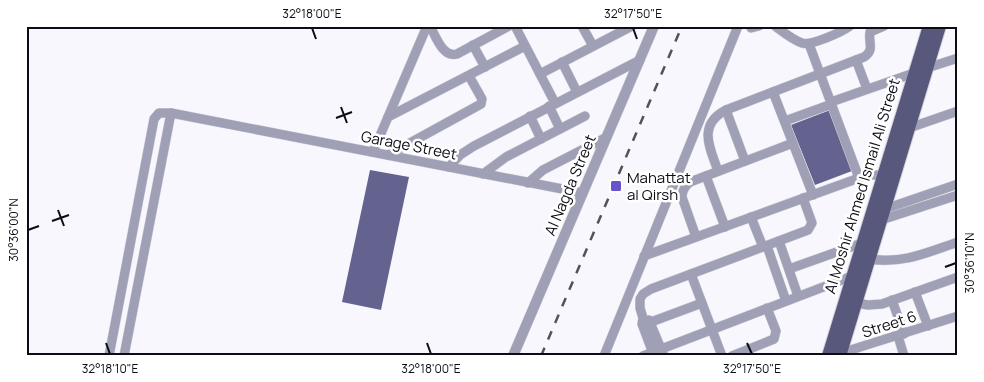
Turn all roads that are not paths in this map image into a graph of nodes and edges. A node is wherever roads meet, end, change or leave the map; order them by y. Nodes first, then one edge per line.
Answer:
1 (429, 26) edge
2 (515, 26) edge
3 (582, 26) edge
4 (632, 26) edge
5 (654, 26) edge
6 (738, 26) edge
7 (775, 26) edge
8 (850, 26) edge
9 (884, 26) edge
10 (929, 26) edge
11 (940, 26) edge
12 (505, 27) edge
13 (809, 44) junction
14 (473, 45) junction
15 (525, 46) junction
16 (593, 46) junction
17 (958, 58) edge
18 (640, 60) junction
19 (856, 60) junction
20 (562, 62) junction
21 (485, 67) junction
22 (927, 68) junction
23 (914, 73) junction
24 (540, 74) junction
25 (820, 74) junction
26 (470, 76) junction
27 (867, 89) junction
28 (577, 92) junction
29 (773, 92) junction
30 (831, 103) junction
31 (552, 105) junction
32 (726, 110) junction
33 (958, 111) edge
34 (171, 113) junction
35 (530, 116) junction
36 (585, 116) dead end
37 (388, 117) junction
38 (784, 121) junction
39 (909, 128) junction
40 (560, 129) junction
41 (607, 137) junction
42 (542, 138) junction
43 (793, 144) junction
44 (373, 152) junction
45 (388, 155) junction
46 (745, 162) junction
47 (449, 167) junction
48 (718, 171) junction
49 (483, 174) junction
50 (883, 175) junction
51 (706, 176) junction
52 (859, 178) junction
53 (528, 183) junction
54 (958, 184) edge
55 (583, 193) junction
56 (958, 194) edge
57 (813, 195) junction
58 (802, 198) junction
59 (876, 216) junction
60 (751, 217) junction
61 (725, 227) junction
62 (696, 237) junction
63 (779, 241) junction
64 (958, 242) edge
65 (862, 243) junction
66 (765, 247) junction
67 (644, 256) junction
68 (869, 259) junction
69 (789, 269) junction
70 (691, 274) junction
71 (852, 276) junction
72 (958, 277) edge
73 (122, 286) junction
74 (137, 288) junction
75 (915, 292) junction
76 (798, 296) junction
77 (892, 300) junction
78 (786, 301) junction
79 (702, 302) junction
80 (856, 303) junction
81 (767, 308) junction
82 (958, 316) edge
83 (647, 320) junction
84 (928, 326) junction
85 (712, 329) junction
86 (901, 335) junction
87 (658, 353) edge
88 (745, 353) edge
89 (834, 355) edge
90 (109, 356) edge
91 (124, 356) edge
92 (514, 356) edge
93 (604, 356) edge
94 (643, 356) edge
95 (722, 356) edge
96 (732, 356) edge
97 (904, 356) edge

1 - 14 street
1 - 37 street
2 - 15 street
3 - 16 street
4 - 16 street
5 - 18 street, Al Nagda Street
6 - 67 street
7 - 13 street
8 - 13 street
9 - 19 street
10 - 23 main road, Al Moshir Ahmed Ismail Ali Street
11 - 22 main road, Al Moshir Ahmed Ismail Ali Street
12 - 14 street
13 - 25 street
14 - 21 street
15 - 21 street
15 - 24 street
16 - 20 street
17 - 22 street
18 - 28 street
18 - 41 street, Al Nagda Street
19 - 25 street
19 - 27 street
20 - 24 street
20 - 28 street
21 - 26 street
22 - 39 main road, Al Moshir Ahmed Ismail Ali Street
23 - 27 street
23 - 50 main road, Al Moshir Ahmed Ismail Ali Street
24 - 31 street
25 - 29 street
25 - 30 street
26 - 37 street
26 - 45 street
27 - 30 street
28 - 31 street
29 - 32 street
29 - 38 street
30 - 38 street
30 - 52 street
31 - 35 street
31 - 40 street
32 - 46 street
32 - 48 street
33 - 39 street
34 - 44 street, Garage Street
34 - 73 street
34 - 74 street
35 - 42 street
35 - 47 street
36 - 40 street
37 - 44 street
38 - 43 street
39 - 59 main road, Al Moshir Ahmed Ismail Ali Street
40 - 42 street
41 - 53 street
41 - 55 street, Al Nagda Street
42 - 49 street
43 - 46 street
43 - 57 street
44 - 45 street, Garage Street
45 - 47 street, Garage Street
46 - 48 street
47 - 49 street, Garage Street
48 - 51 street
49 - 53 street, Garage Street
50 - 52 street
50 - 59 main road, Al Moshir Ahmed Ismail Ali Street
51 - 61 street
51 - 62 street
52 - 57 street
53 - 55 street, Garage Street
54 - 59 street
55 - 92 street, Al Nagda Street
56 - 59 street
57 - 58 street
58 - 60 street
58 - 63 street
59 - 65 main road, Al Moshir Ahmed Ismail Ali Street
59 - 68 main road, Al Moshir Ahmed Ismail Ali Street
60 - 61 street
60 - 66 street
61 - 62 street
62 - 67 street
63 - 66 street
63 - 69 street
64 - 68 street
65 - 69 street
65 - 71 main road, Al Moshir Ahmed Ismail Ali Street
66 - 70 street
66 - 78 street
67 - 93 street
68 - 80 main road, Al Moshir Ahmed Ismail Ali Street
69 - 76 street
70 - 79 street
70 - 83 street
71 - 76 street
71 - 89 main road, Al Moshir Ahmed Ismail Ali Street
72 - 75 street
73 - 74 street
73 - 90 street
74 - 91 street
75 - 77 street
75 - 84 street
76 - 78 street
77 - 80 street
77 - 86 street
78 - 81 street
79 - 83 street
79 - 85 street
80 - 89 main road, Al Moshir Ahmed Ismail Ali Street
81 - 85 street
81 - 88 street
82 - 84 street, Street 6
83 - 87 street
84 - 86 street, Street 6
85 - 87 street
85 - 95 street
86 - 89 street, Street 6
86 - 97 street
87 - 94 street
88 - 96 street

